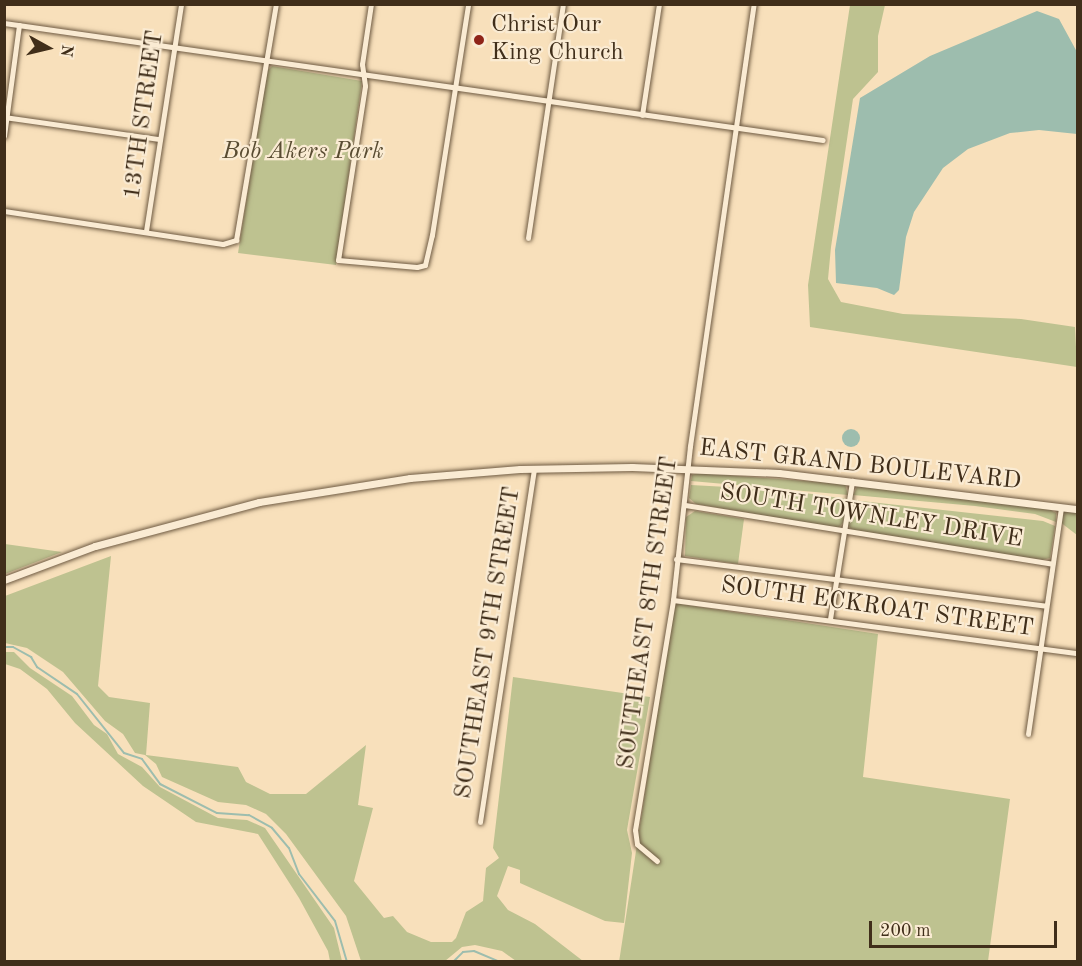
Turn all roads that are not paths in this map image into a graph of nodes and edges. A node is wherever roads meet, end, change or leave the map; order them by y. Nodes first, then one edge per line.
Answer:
1 (182, 4) edge
2 (276, 4) edge
3 (371, 4) edge
4 (468, 4) edge
5 (563, 4) edge
6 (659, 4) edge
7 (754, 4) edge
8 (4, 23) edge
9 (19, 25) junction
10 (172, 47) junction
11 (267, 62) junction
12 (364, 75) junction
13 (456, 87) junction
14 (549, 102) junction
15 (642, 115) junction
16 (6, 117) edge
17 (738, 128) junction
18 (4, 136) edge
19 (159, 140) junction
20 (823, 140) dead end
21 (4, 211) edge
22 (146, 231) junction
23 (528, 238) dead end
24 (689, 468) junction
25 (534, 469) junction
26 (852, 481) junction
27 (686, 505) junction
28 (1061, 507) junction
29 (1077, 509) edge
30 (844, 531) junction
31 (676, 559) junction
32 (1052, 564) junction
33 (837, 579) junction
34 (4, 580) edge
35 (673, 600) junction
36 (1046, 606) junction
37 (830, 619) junction
38 (1041, 648) junction
39 (1077, 653) edge
40 (1028, 734) dead end
41 (480, 822) dead end
42 (657, 861) dead end

1 - 10 street, 13TH STREET
2 - 11 street
3 - 12 street
4 - 13 street
5 - 14 street
6 - 15 street
7 - 17 street, SOUTHEAST 8TH STREET
8 - 9 street
9 - 10 street
9 - 16 street
10 - 11 street
10 - 19 street, 13TH STREET
11 - 12 street
11 - 22 street
12 - 13 street
12 - 13 street
13 - 14 street
14 - 15 street
14 - 23 street
15 - 17 street
16 - 18 street
16 - 19 street
17 - 20 street
17 - 24 street, SOUTHEAST 8TH STREET
19 - 22 street, 13TH STREET
21 - 22 street
24 - 25 street, EAST GRAND BOULEVARD
24 - 26 street, EAST GRAND BOULEVARD
24 - 27 street, SOUTHEAST 8TH STREET
25 - 34 street, EAST GRAND BOULEVARD
25 - 41 street, SOUTHEAST 9TH STREET
26 - 28 street, EAST GRAND BOULEVARD
26 - 30 street
27 - 30 street, SOUTH TOWNLEY DRIVE
27 - 31 street, SOUTHEAST 8TH STREET
28 - 29 street, EAST GRAND BOULEVARD
28 - 32 street
30 - 32 street, SOUTH TOWNLEY DRIVE
30 - 33 street
31 - 33 street
31 - 35 street, SOUTHEAST 8TH STREET
32 - 36 street
33 - 36 street
33 - 37 street
35 - 37 street, SOUTH ECKROAT STREET
35 - 42 street, SOUTHEAST 8TH STREET
36 - 38 street
37 - 38 street, SOUTH ECKROAT STREET
38 - 39 street, SOUTH ECKROAT STREET
38 - 40 street

